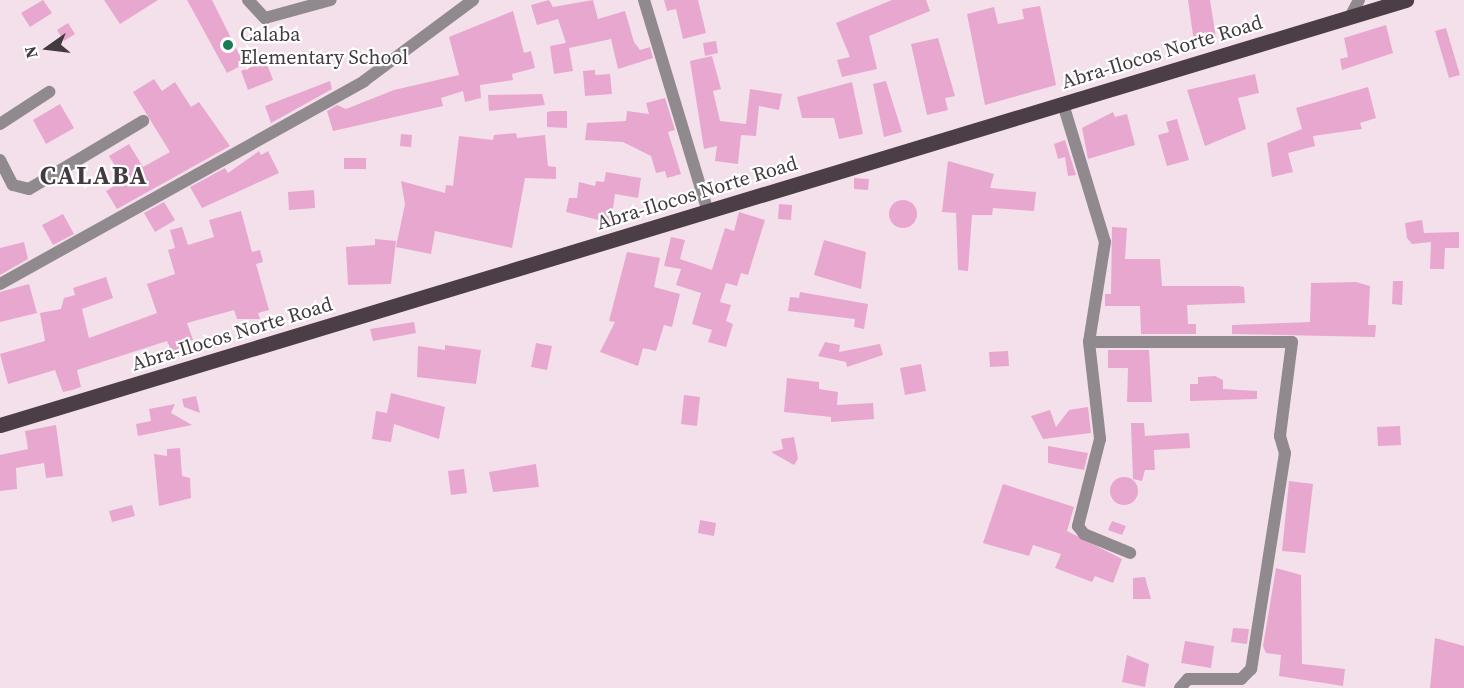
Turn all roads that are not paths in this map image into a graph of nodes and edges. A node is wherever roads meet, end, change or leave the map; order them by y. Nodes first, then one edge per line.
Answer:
1 (248, 0) edge
2 (331, 0) edge
3 (473, 0) edge
4 (644, 0) edge
5 (1359, 0) edge
6 (1406, 0) edge
7 (1350, 17) junction
8 (49, 92) dead end
9 (1063, 104) junction
10 (143, 121) dead end
11 (0, 123) edge
12 (0, 160) edge
13 (708, 212) junction
14 (0, 284) edge
15 (1089, 342) junction
16 (0, 425) edge
17 (1130, 553) dead end
18 (1180, 688) edge

1 - 2 street
3 - 14 street
4 - 13 street
5 - 7 street
6 - 7 main road, Abra-Ilocos Norte Road
7 - 9 main road, Abra-Ilocos Norte Road
8 - 11 street
9 - 13 main road, Abra-Ilocos Norte Road
9 - 15 street
10 - 12 street
13 - 16 main road, Abra-Ilocos Norte Road
15 - 17 street
15 - 18 street

